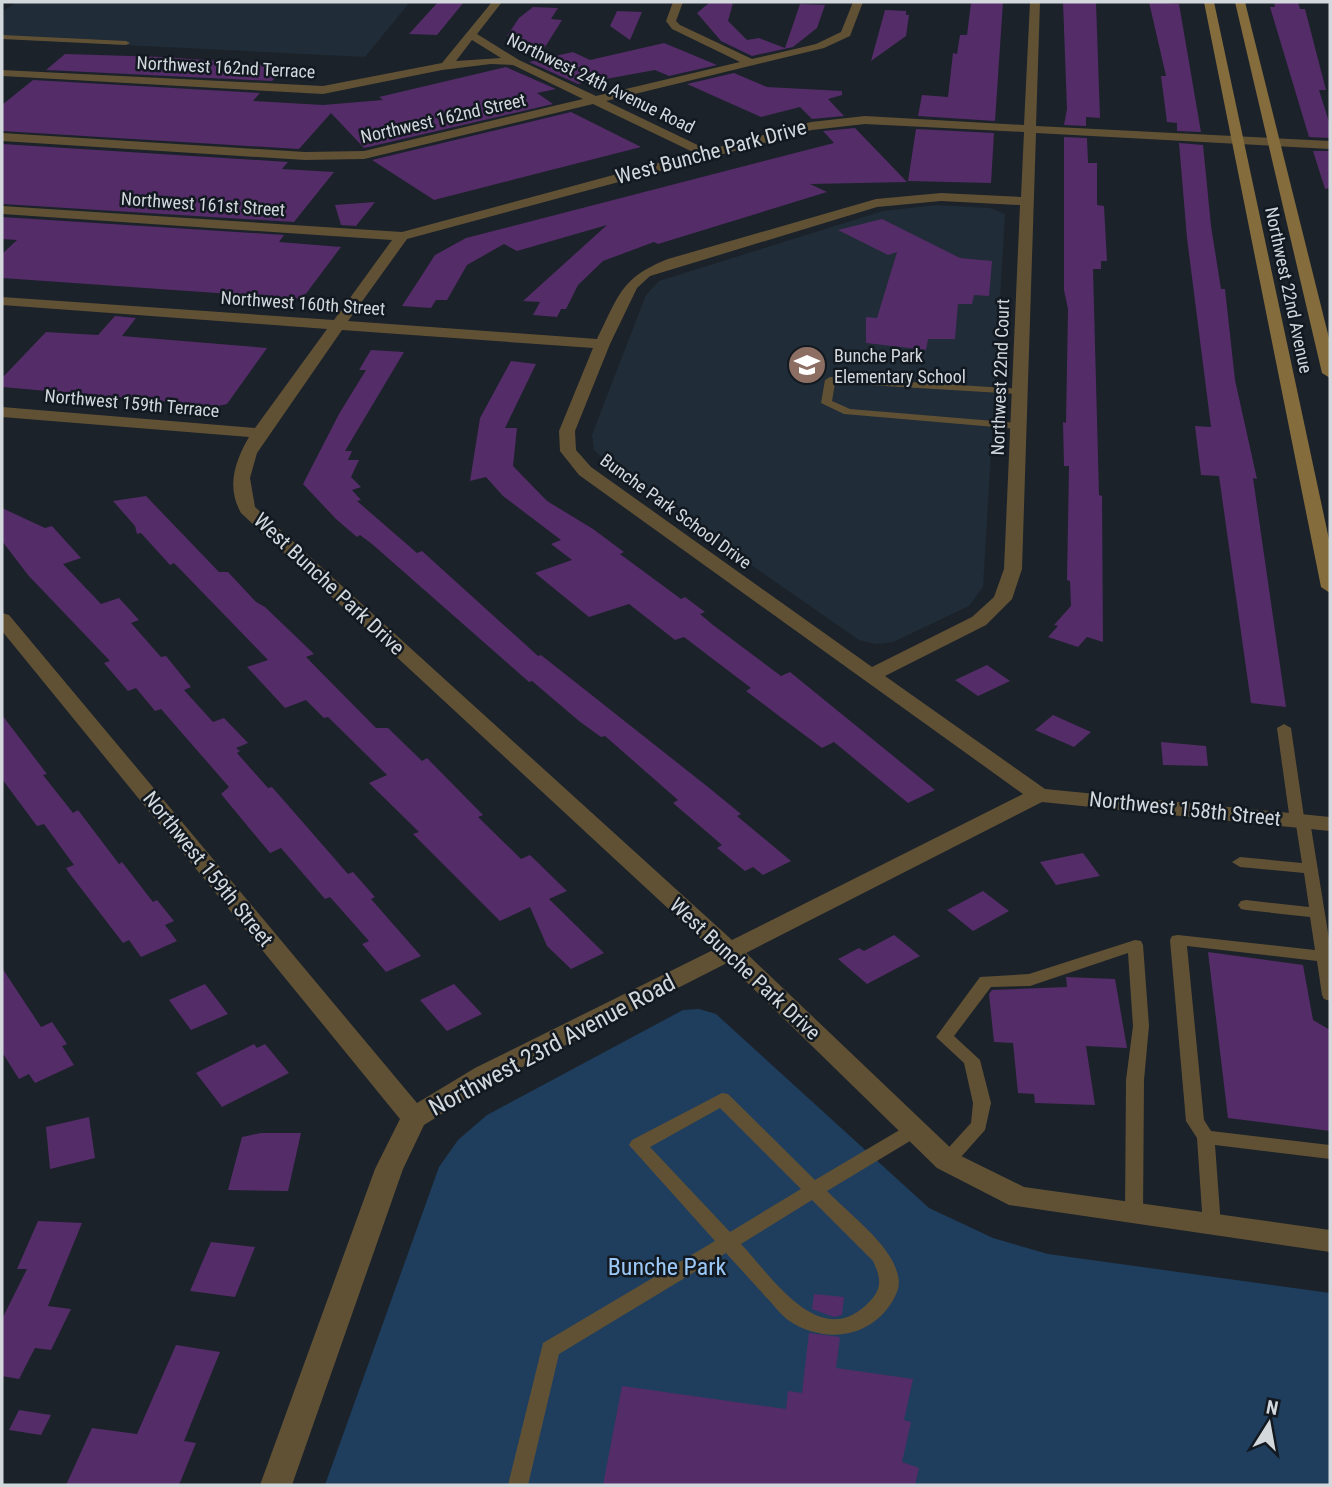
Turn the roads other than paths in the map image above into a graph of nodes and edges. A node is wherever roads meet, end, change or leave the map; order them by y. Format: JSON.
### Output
{"nodes":[{"id":1,"x":497,"y":2,"type":"edge"},
{"id":2,"x":678,"y":2,"type":"edge"},
{"id":3,"x":858,"y":2,"type":"edge"},
{"id":4,"x":1035,"y":2,"type":"edge"},
{"id":5,"x":1209,"y":2,"type":"edge"},
{"id":6,"x":1240,"y":2,"type":"edge"},
{"id":7,"x":472,"y":35,"type":"junction"},
{"id":8,"x":2,"y":37,"type":"edge"},
{"id":9,"x":126,"y":43,"type":"dead end"},
{"id":10,"x":462,"y":44,"type":"junction"},
{"id":11,"x":482,"y":44,"type":"junction"},
{"id":12,"x":491,"y":56,"type":"junction"},
{"id":13,"x":449,"y":62,"type":"junction"},
{"id":14,"x":515,"y":62,"type":"joint"},
{"id":15,"x":752,"y":63,"type":"junction"},
{"id":16,"x":2,"y":73,"type":"edge"},
{"id":17,"x":593,"y":101,"type":"junction"},
{"id":18,"x":1031,"y":129,"type":"junction"},
{"id":19,"x":2,"y":137,"type":"edge"},
{"id":20,"x":1238,"y":140,"type":"junction"},
{"id":21,"x":1274,"y":142,"type":"junction"},
{"id":22,"x":1330,"y":145,"type":"edge"},
{"id":23,"x":705,"y":153,"type":"junction"},
{"id":24,"x":1026,"y":201,"type":"junction"},
{"id":25,"x":2,"y":210,"type":"edge"},
{"id":26,"x":402,"y":236,"type":"junction"},
{"id":27,"x":2,"y":301,"type":"edge"},
{"id":28,"x":335,"y":325,"type":"junction"},
{"id":29,"x":602,"y":344,"type":"junction"},
{"id":30,"x":1330,"y":373,"type":"edge"},
{"id":31,"x":1019,"y":391,"type":"junction"},
{"id":32,"x":2,"y":412,"type":"edge"},
{"id":33,"x":1018,"y":426,"type":"junction"},
{"id":34,"x":260,"y":433,"type":"junction"},
{"id":35,"x":1330,"y":587,"type":"edge"},
{"id":36,"x":2,"y":619,"type":"edge"},
{"id":37,"x":871,"y":675,"type":"junction"},
{"id":38,"x":1284,"y":728,"type":"dead end"},
{"id":39,"x":1040,"y":795,"type":"junction"},
{"id":40,"x":1300,"y":821,"type":"junction"},
{"id":41,"x":1330,"y":824,"type":"edge"},
{"id":42,"x":1240,"y":862,"type":"dead end"},
{"id":43,"x":1310,"y":869,"type":"junction"},
{"id":44,"x":1246,"y":905,"type":"dead end"},
{"id":45,"x":1317,"y":913,"type":"junction"},
{"id":46,"x":731,"y":953,"type":"junction"},
{"id":47,"x":1324,"y":956,"type":"junction"},
{"id":48,"x":1330,"y":995,"type":"edge"},
{"id":49,"x":414,"y":1118,"type":"junction"},
{"id":50,"x":914,"y":1130,"type":"junction"},
{"id":51,"x":1206,"y":1137,"type":"junction"},
{"id":52,"x":1330,"y":1152,"type":"edge"},
{"id":53,"x":947,"y":1161,"type":"junction"},
{"id":54,"x":814,"y":1191,"type":"junction"},
{"id":55,"x":1134,"y":1215,"type":"junction"},
{"id":56,"x":1212,"y":1226,"type":"junction"},
{"id":57,"x":1330,"y":1241,"type":"edge"},
{"id":58,"x":728,"y":1243,"type":"junction"},
{"id":59,"x":276,"y":1485,"type":"edge"},
{"id":60,"x":518,"y":1485,"type":"edge"}],
"edges":[{"from":1,"to":7,"type":"street"},
{"from":2,"to":15,"type":"street"},
{"from":3,"to":15,"type":"street","name":"Northwest 162nd Street"},
{"from":4,"to":18,"type":"street","name":"Northwest 22nd Court"},
{"from":5,"to":20,"type":"main road","name":"Northwest 22nd Avenue"},
{"from":6,"to":21,"type":"main road","name":"Northwest 22nd Avenue"},
{"from":7,"to":10,"type":"street"},
{"from":7,"to":11,"type":"street","name":"Northwest 24th Avenue Road"},
{"from":8,"to":9,"type":"lane"},
{"from":10,"to":11,"type":"street","name":"Northwest 24th Avenue Road"},
{"from":10,"to":13,"type":"street"},
{"from":11,"to":12,"type":"street","name":"Northwest 24th Avenue Road"},
{"from":12,"to":13,"type":"street","name":"Northwest 162nd Terrace"},
{"from":12,"to":14,"type":"street","name":"Northwest 162nd Terrace"},
{"from":13,"to":16,"type":"street","name":"Northwest 162nd Terrace"},
{"from":14,"to":17,"type":"street","name":"Northwest 24th Avenue Road"},
{"from":15,"to":17,"type":"street","name":"Northwest 162nd Street"},
{"from":17,"to":19,"type":"street","name":"Northwest 162nd Street"},
{"from":17,"to":23,"type":"street","name":"Northwest 24th Avenue Road"},
{"from":18,"to":20,"type":"street","name":"West Bunche Park Drive"},
{"from":18,"to":23,"type":"street","name":"West Bunche Park Drive"},
{"from":18,"to":24,"type":"street","name":"Northwest 22nd Court"},
{"from":20,"to":21,"type":"street","name":"West Bunche Park Drive"},
{"from":20,"to":35,"type":"main road","name":"Northwest 22nd Avenue"},
{"from":21,"to":22,"type":"street","name":"West Bunche Park Drive"},
{"from":21,"to":30,"type":"main road","name":"Northwest 22nd Avenue"},
{"from":23,"to":26,"type":"street","name":"West Bunche Park Drive"},
{"from":24,"to":29,"type":"street","name":"Bunche Park School Drive"},
{"from":24,"to":31,"type":"street","name":"Northwest 22nd Court"},
{"from":25,"to":26,"type":"street","name":"Northwest 161st Street"},
{"from":26,"to":28,"type":"street","name":"West Bunche Park Drive"},
{"from":27,"to":28,"type":"street","name":"Northwest 160th Street"},
{"from":28,"to":29,"type":"street","name":"Northwest 160th Street"},
{"from":28,"to":34,"type":"street","name":"West Bunche Park Drive"},
{"from":29,"to":37,"type":"street","name":"Bunche Park School Drive"},
{"from":31,"to":33,"type":"street","name":"Northwest 22nd Court"},
{"from":31,"to":33,"type":"lane"},
{"from":32,"to":34,"type":"street","name":"Northwest 159th Terrace"},
{"from":33,"to":37,"type":"street","name":"Northwest 22nd Court"},
{"from":34,"to":46,"type":"street","name":"West Bunche Park Drive"},
{"from":36,"to":49,"type":"street","name":"Northwest 159th Street"},
{"from":37,"to":39,"type":"street","name":"Bunche Park School Drive"},
{"from":38,"to":40,"type":"lane"},
{"from":39,"to":40,"type":"street","name":"Northwest 158th Street"},
{"from":39,"to":46,"type":"street","name":"Northwest 23rd Avenue Road"},
{"from":40,"to":41,"type":"street","name":"Northwest 158th Street"},
{"from":40,"to":43,"type":"lane"},
{"from":42,"to":43,"type":"lane"},
{"from":43,"to":45,"type":"lane"},
{"from":44,"to":45,"type":"lane"},
{"from":45,"to":47,"type":"lane"},
{"from":46,"to":49,"type":"street","name":"Northwest 23rd Avenue Road"},
{"from":46,"to":50,"type":"street","name":"West Bunche Park Drive"},
{"from":47,"to":48,"type":"lane"},
{"from":47,"to":51,"type":"lane"},
{"from":49,"to":59,"type":"street","name":"Northwest 23rd Avenue Road"},
{"from":50,"to":53,"type":"street","name":"West Bunche Park Drive"},
{"from":50,"to":54,"type":"lane"},
{"from":51,"to":52,"type":"lane"},
{"from":51,"to":56,"type":"lane"},
{"from":53,"to":55,"type":"street","name":"West Bunche Park Drive"},
{"from":53,"to":55,"type":"lane"},
{"from":54,"to":58,"type":"lane"},
{"from":54,"to":58,"type":"lane"},
{"from":54,"to":58,"type":"lane"},
{"from":55,"to":56,"type":"street","name":"West Bunche Park Drive"},
{"from":56,"to":57,"type":"street","name":"West Bunche Park Drive"},
{"from":58,"to":60,"type":"lane"}]}
